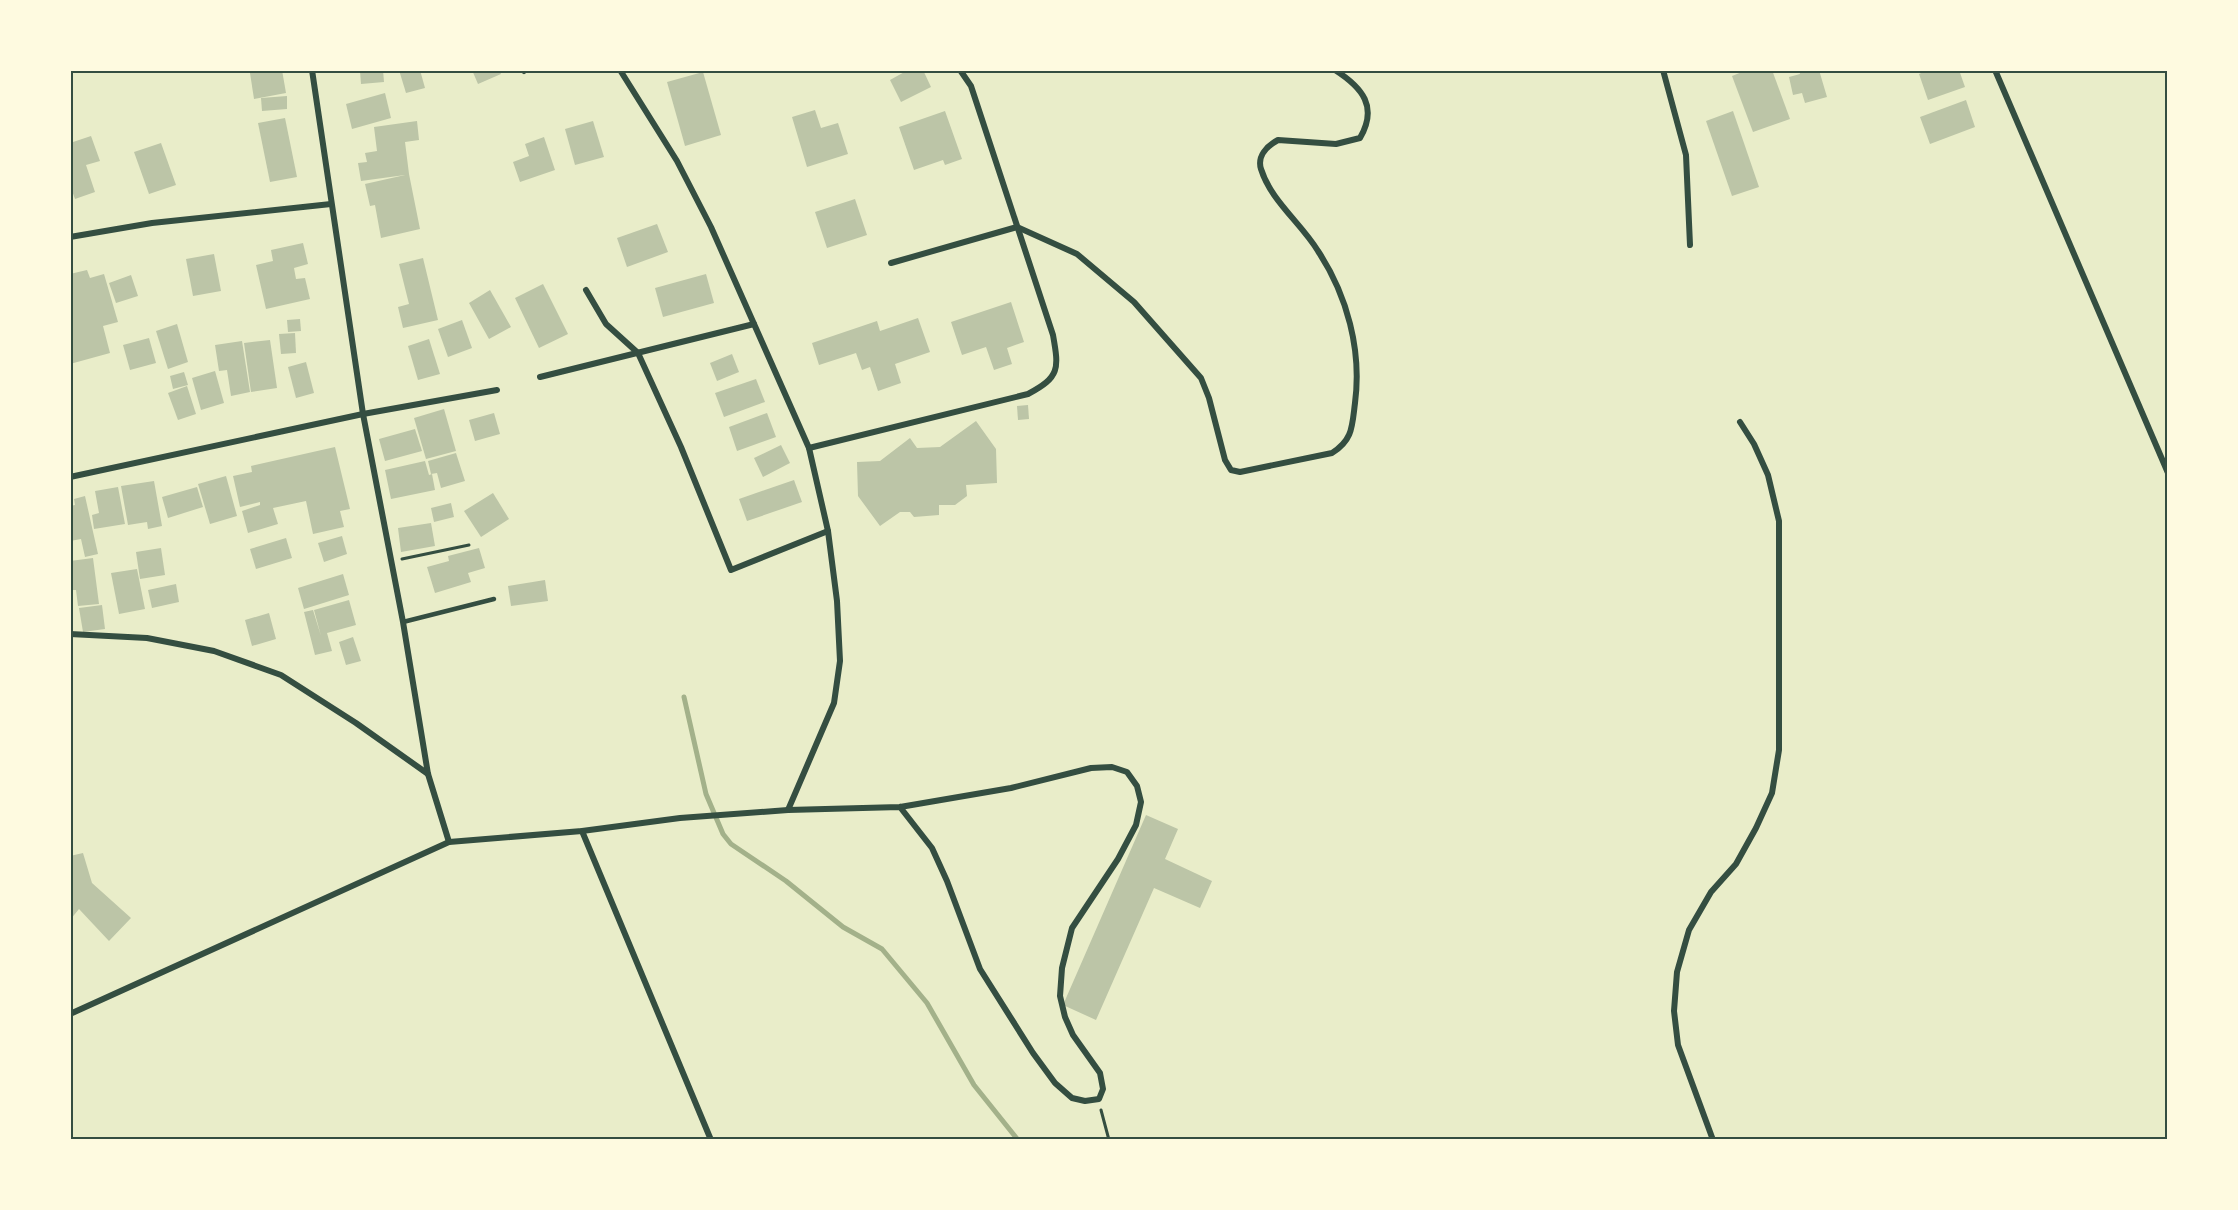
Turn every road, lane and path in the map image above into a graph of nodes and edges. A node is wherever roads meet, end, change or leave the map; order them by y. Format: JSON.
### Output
{"nodes":[{"id":1,"x":312,"y":70,"type":"edge"},
{"id":2,"x":620,"y":70,"type":"edge"},
{"id":3,"x":960,"y":70,"type":"edge"},
{"id":4,"x":1335,"y":70,"type":"edge"},
{"id":5,"x":1663,"y":70,"type":"edge"},
{"id":6,"x":1995,"y":70,"type":"edge"},
{"id":7,"x":331,"y":204,"type":"junction"},
{"id":8,"x":1017,"y":227,"type":"junction"},
{"id":9,"x":70,"y":237,"type":"edge"},
{"id":10,"x":1690,"y":245,"type":"dead end"},
{"id":11,"x":891,"y":263,"type":"dead end"},
{"id":12,"x":585,"y":290,"type":"dead end"},
{"id":13,"x":754,"y":324,"type":"junction"},
{"id":14,"x":638,"y":353,"type":"junction"},
{"id":15,"x":540,"y":377,"type":"dead end"},
{"id":16,"x":497,"y":390,"type":"dead end"},
{"id":17,"x":363,"y":414,"type":"junction"},
{"id":18,"x":1740,"y":422,"type":"dead end"},
{"id":19,"x":810,"y":448,"type":"junction"},
{"id":20,"x":2168,"y":473,"type":"edge"},
{"id":21,"x":70,"y":477,"type":"edge"},
{"id":22,"x":828,"y":531,"type":"junction"},
{"id":23,"x":469,"y":545,"type":"dead end"},
{"id":24,"x":391,"y":561,"type":"junction"},
{"id":25,"x":494,"y":599,"type":"dead end"},
{"id":26,"x":403,"y":622,"type":"junction"},
{"id":27,"x":70,"y":634,"type":"edge"},
{"id":28,"x":428,"y":774,"type":"junction"},
{"id":29,"x":900,"y":807,"type":"junction"},
{"id":30,"x":788,"y":810,"type":"junction"},
{"id":31,"x":582,"y":831,"type":"junction"},
{"id":32,"x":449,"y":843,"type":"junction"},
{"id":33,"x":70,"y":1014,"type":"edge"},
{"id":34,"x":1099,"y":1099,"type":"junction"},
{"id":35,"x":711,"y":1140,"type":"edge"},
{"id":36,"x":1109,"y":1140,"type":"edge"},
{"id":37,"x":1713,"y":1140,"type":"edge"}],
"edges":[{"from":1,"to":7,"type":"street"},
{"from":2,"to":13,"type":"street"},
{"from":3,"to":8,"type":"street"},
{"from":4,"to":8,"type":"street"},
{"from":5,"to":10,"type":"street"},
{"from":6,"to":20,"type":"street"},
{"from":7,"to":9,"type":"street"},
{"from":7,"to":17,"type":"street"},
{"from":8,"to":11,"type":"street"},
{"from":8,"to":19,"type":"street"},
{"from":12,"to":14,"type":"street"},
{"from":13,"to":14,"type":"street"},
{"from":13,"to":19,"type":"street"},
{"from":14,"to":15,"type":"street"},
{"from":14,"to":22,"type":"street"},
{"from":16,"to":17,"type":"street"},
{"from":17,"to":21,"type":"street"},
{"from":17,"to":24,"type":"street"},
{"from":18,"to":37,"type":"street"},
{"from":19,"to":22,"type":"street"},
{"from":22,"to":30,"type":"street"},
{"from":23,"to":24,"type":"path"},
{"from":24,"to":26,"type":"street"},
{"from":25,"to":26,"type":"lane"},
{"from":26,"to":28,"type":"street"},
{"from":27,"to":28,"type":"street"},
{"from":28,"to":32,"type":"street"},
{"from":29,"to":30,"type":"street"},
{"from":29,"to":34,"type":"street"},
{"from":29,"to":34,"type":"street"},
{"from":30,"to":31,"type":"street"},
{"from":31,"to":32,"type":"street"},
{"from":31,"to":35,"type":"street"},
{"from":32,"to":33,"type":"street"},
{"from":34,"to":36,"type":"path"}]}
